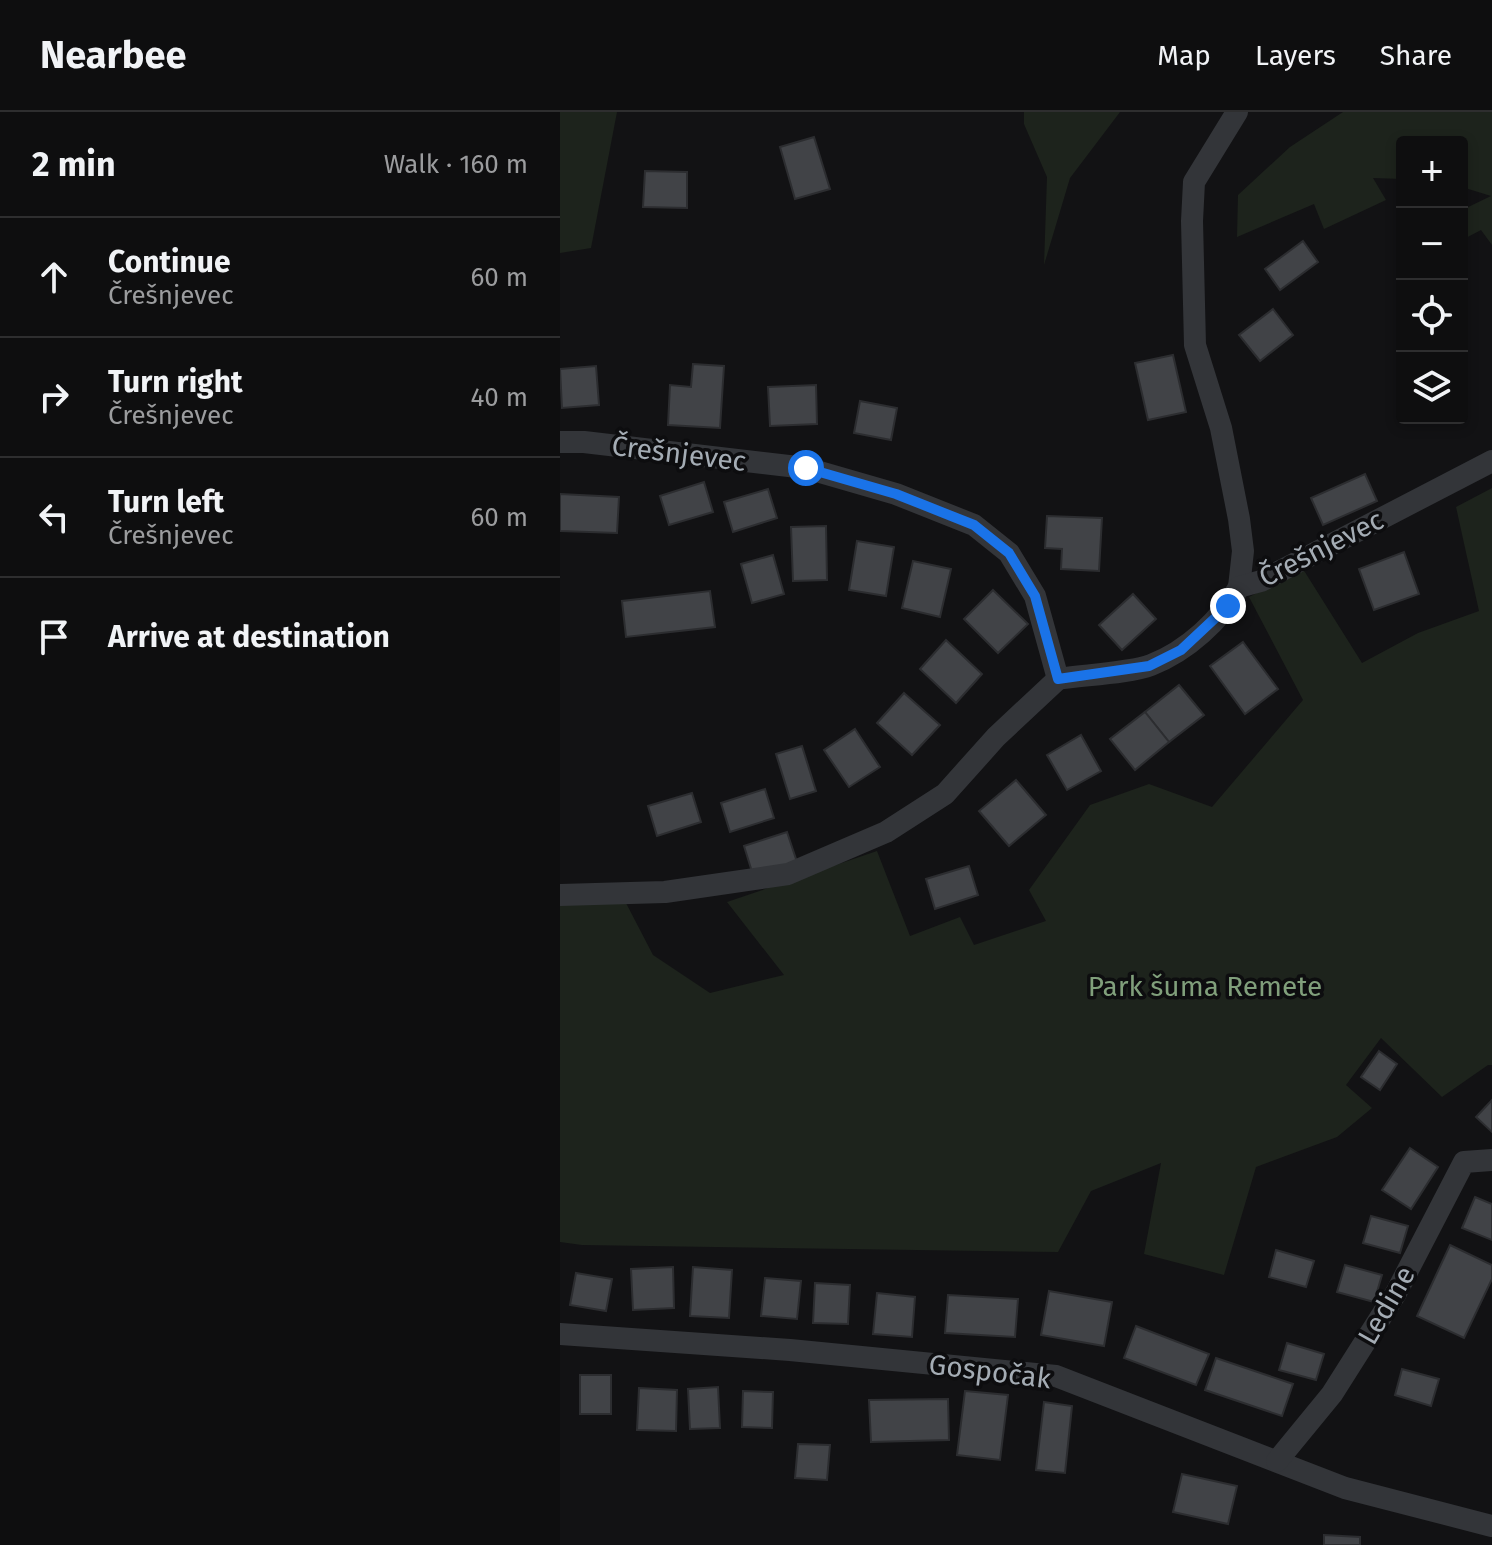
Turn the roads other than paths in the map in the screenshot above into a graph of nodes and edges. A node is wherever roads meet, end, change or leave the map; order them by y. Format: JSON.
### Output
{"nodes":[{"id":1,"x":1237,"y":112,"type":"edge"},
{"id":2,"x":560,"y":442,"type":"edge"},
{"id":3,"x":1492,"y":461,"type":"edge"},
{"id":4,"x":1239,"y":587,"type":"junction"},
{"id":5,"x":1058,"y":679,"type":"junction"},
{"id":6,"x":560,"y":895,"type":"edge"},
{"id":7,"x":1492,"y":1160,"type":"edge"},
{"id":8,"x":560,"y":1334,"type":"edge"},
{"id":9,"x":1277,"y":1461,"type":"junction"},
{"id":10,"x":1492,"y":1526,"type":"edge"}],
"edges":[{"from":1,"to":4,"type":"street"},
{"from":2,"to":5,"type":"street","name":"Črešnjevec"},
{"from":3,"to":4,"type":"street","name":"Črešnjevec"},
{"from":4,"to":5,"type":"street","name":"Črešnjevec"},
{"from":5,"to":6,"type":"street"},
{"from":7,"to":9,"type":"street","name":"Ledine"},
{"from":8,"to":9,"type":"street","name":"Gospočak"},
{"from":9,"to":10,"type":"street","name":"Gospočak"}]}
